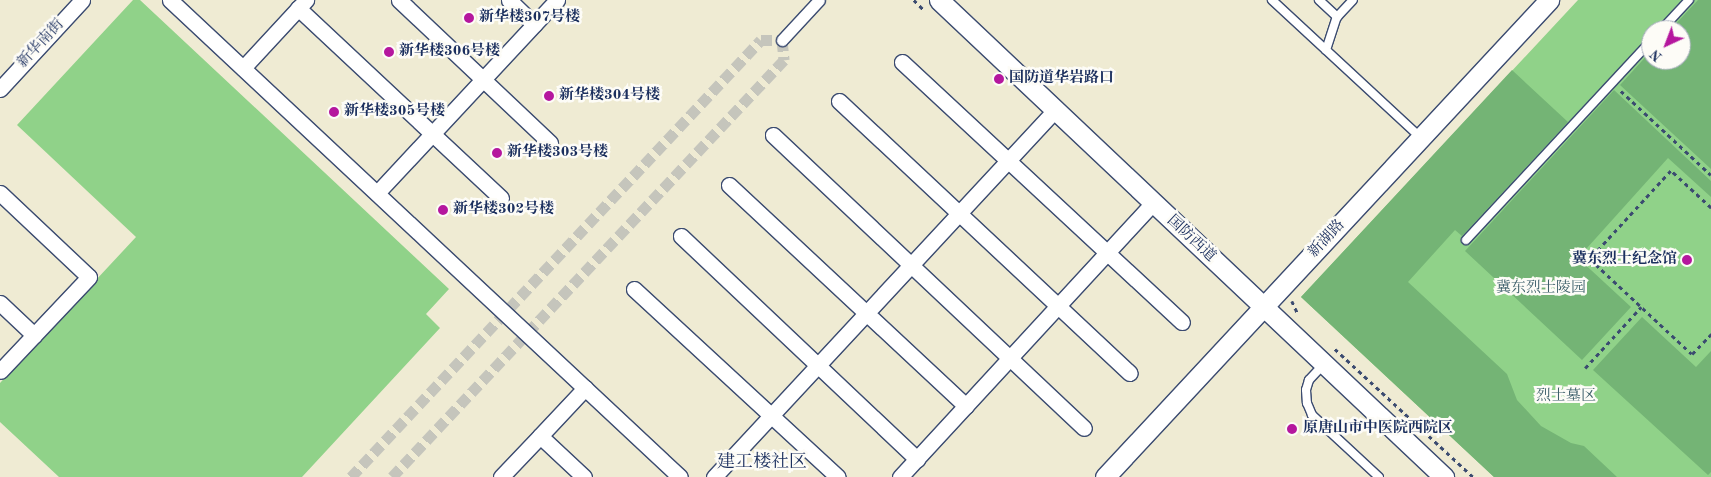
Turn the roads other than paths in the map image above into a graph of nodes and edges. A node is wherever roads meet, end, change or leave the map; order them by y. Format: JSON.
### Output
{"nodes":[{"id":1,"x":82,"y":0,"type":"edge"},
{"id":2,"x":170,"y":0,"type":"edge"},
{"id":3,"x":399,"y":0,"type":"edge"},
{"id":4,"x":509,"y":0,"type":"edge"},
{"id":5,"x":557,"y":0,"type":"edge"},
{"id":6,"x":819,"y":0,"type":"edge"},
{"id":7,"x":939,"y":0,"type":"edge"},
{"id":8,"x":1272,"y":0,"type":"edge"},
{"id":9,"x":1319,"y":0,"type":"edge"},
{"id":10,"x":1353,"y":0,"type":"edge"},
{"id":11,"x":1549,"y":0,"type":"edge"},
{"id":12,"x":1689,"y":0,"type":"edge"},
{"id":13,"x":302,"y":4,"type":"edge"},
{"id":14,"x":1338,"y":17,"type":"junction"},
{"id":15,"x":1670,"y":20,"type":"edge"},
{"id":16,"x":534,"y":24,"type":"junction"},
{"id":17,"x":782,"y":40,"type":"dead end"},
{"id":18,"x":1326,"y":50,"type":"junction"},
{"id":19,"x":1641,"y":52,"type":"edge"},
{"id":20,"x":902,"y":62,"type":"dead end"},
{"id":21,"x":243,"y":68,"type":"junction"},
{"id":22,"x":482,"y":80,"type":"junction"},
{"id":23,"x":0,"y":89,"type":"edge"},
{"id":24,"x":839,"y":101,"type":"dead end"},
{"id":25,"x":1055,"y":110,"type":"junction"},
{"id":26,"x":432,"y":133,"type":"junction"},
{"id":27,"x":772,"y":135,"type":"dead end"},
{"id":28,"x":1421,"y":138,"type":"junction"},
{"id":29,"x":550,"y":143,"type":"dead end"},
{"id":30,"x":1007,"y":160,"type":"junction"},
{"id":31,"x":729,"y":186,"type":"dead end"},
{"id":32,"x":0,"y":193,"type":"edge"},
{"id":33,"x":376,"y":193,"type":"junction"},
{"id":34,"x":501,"y":198,"type":"dead end"},
{"id":35,"x":1153,"y":204,"type":"junction"},
{"id":36,"x":958,"y":214,"type":"junction"},
{"id":37,"x":681,"y":236,"type":"dead end"},
{"id":38,"x":1466,"y":240,"type":"dead end"},
{"id":39,"x":1107,"y":253,"type":"junction"},
{"id":40,"x":911,"y":265,"type":"junction"},
{"id":41,"x":634,"y":289,"type":"dead end"},
{"id":42,"x":0,"y":303,"type":"edge"},
{"id":43,"x":1058,"y":306,"type":"junction"},
{"id":44,"x":1263,"y":307,"type":"junction"},
{"id":45,"x":866,"y":313,"type":"junction"},
{"id":46,"x":1182,"y":322,"type":"dead end"},
{"id":47,"x":34,"y":335,"type":"junction"},
{"id":48,"x":1010,"y":358,"type":"junction"},
{"id":49,"x":1324,"y":364,"type":"junction"},
{"id":50,"x":818,"y":365,"type":"junction"},
{"id":51,"x":0,"y":371,"type":"edge"},
{"id":52,"x":1130,"y":373,"type":"dead end"},
{"id":53,"x":585,"y":388,"type":"junction"},
{"id":54,"x":966,"y":406,"type":"junction"},
{"id":55,"x":771,"y":415,"type":"junction"},
{"id":56,"x":1084,"y":428,"type":"dead end"},
{"id":57,"x":540,"y":436,"type":"junction"},
{"id":58,"x":917,"y":459,"type":"junction"},
{"id":59,"x":502,"y":477,"type":"edge"},
{"id":60,"x":584,"y":477,"type":"edge"},
{"id":61,"x":679,"y":477,"type":"edge"},
{"id":62,"x":714,"y":477,"type":"edge"},
{"id":63,"x":838,"y":477,"type":"edge"},
{"id":64,"x":900,"y":477,"type":"edge"},
{"id":65,"x":1105,"y":477,"type":"edge"},
{"id":66,"x":1379,"y":477,"type":"edge"},
{"id":67,"x":1444,"y":477,"type":"edge"}],
"edges":[{"from":1,"to":23,"type":"street","name":"新华南街"},
{"from":2,"to":21,"type":"street"},
{"from":3,"to":22,"type":"street"},
{"from":4,"to":16,"type":"street"},
{"from":5,"to":16,"type":"street"},
{"from":6,"to":17,"type":"street"},
{"from":7,"to":25,"type":"street","name":"国防西道"},
{"from":8,"to":18,"type":"lane"},
{"from":9,"to":14,"type":"lane"},
{"from":10,"to":14,"type":"lane"},
{"from":11,"to":28,"type":"street","name":"新湖路"},
{"from":12,"to":15,"type":"lane"},
{"from":13,"to":21,"type":"street"},
{"from":13,"to":26,"type":"street"},
{"from":14,"to":18,"type":"lane"},
{"from":16,"to":22,"type":"street"},
{"from":18,"to":28,"type":"lane"},
{"from":19,"to":38,"type":"lane"},
{"from":20,"to":30,"type":"street"},
{"from":21,"to":33,"type":"street"},
{"from":22,"to":26,"type":"street"},
{"from":22,"to":29,"type":"street"},
{"from":24,"to":36,"type":"street"},
{"from":25,"to":30,"type":"street"},
{"from":25,"to":35,"type":"street","name":"国防西道"},
{"from":26,"to":33,"type":"street"},
{"from":26,"to":34,"type":"street"},
{"from":27,"to":40,"type":"street"},
{"from":28,"to":44,"type":"street","name":"新湖路"},
{"from":30,"to":36,"type":"street"},
{"from":30,"to":39,"type":"street"},
{"from":31,"to":45,"type":"street"},
{"from":32,"to":47,"type":"street"},
{"from":33,"to":53,"type":"street"},
{"from":35,"to":39,"type":"street"},
{"from":35,"to":44,"type":"street","name":"国防西道"},
{"from":36,"to":40,"type":"street"},
{"from":36,"to":43,"type":"street"},
{"from":37,"to":50,"type":"street"},
{"from":39,"to":43,"type":"street"},
{"from":39,"to":46,"type":"street"},
{"from":40,"to":45,"type":"street"},
{"from":40,"to":48,"type":"street"},
{"from":41,"to":55,"type":"street"},
{"from":42,"to":47,"type":"street"},
{"from":43,"to":48,"type":"street"},
{"from":43,"to":52,"type":"street"},
{"from":44,"to":49,"type":"street","name":"国防西道"},
{"from":44,"to":65,"type":"street","name":"新湖路"},
{"from":45,"to":50,"type":"street"},
{"from":45,"to":54,"type":"street"},
{"from":47,"to":51,"type":"street"},
{"from":48,"to":54,"type":"street"},
{"from":48,"to":56,"type":"street"},
{"from":49,"to":66,"type":"lane"},
{"from":49,"to":67,"type":"street","name":"国防西道"},
{"from":50,"to":55,"type":"street"},
{"from":50,"to":58,"type":"street"},
{"from":53,"to":57,"type":"street"},
{"from":53,"to":61,"type":"street"},
{"from":54,"to":58,"type":"street"},
{"from":55,"to":62,"type":"street"},
{"from":55,"to":63,"type":"street"},
{"from":57,"to":59,"type":"street"},
{"from":57,"to":60,"type":"street"},
{"from":58,"to":64,"type":"street"}]}
